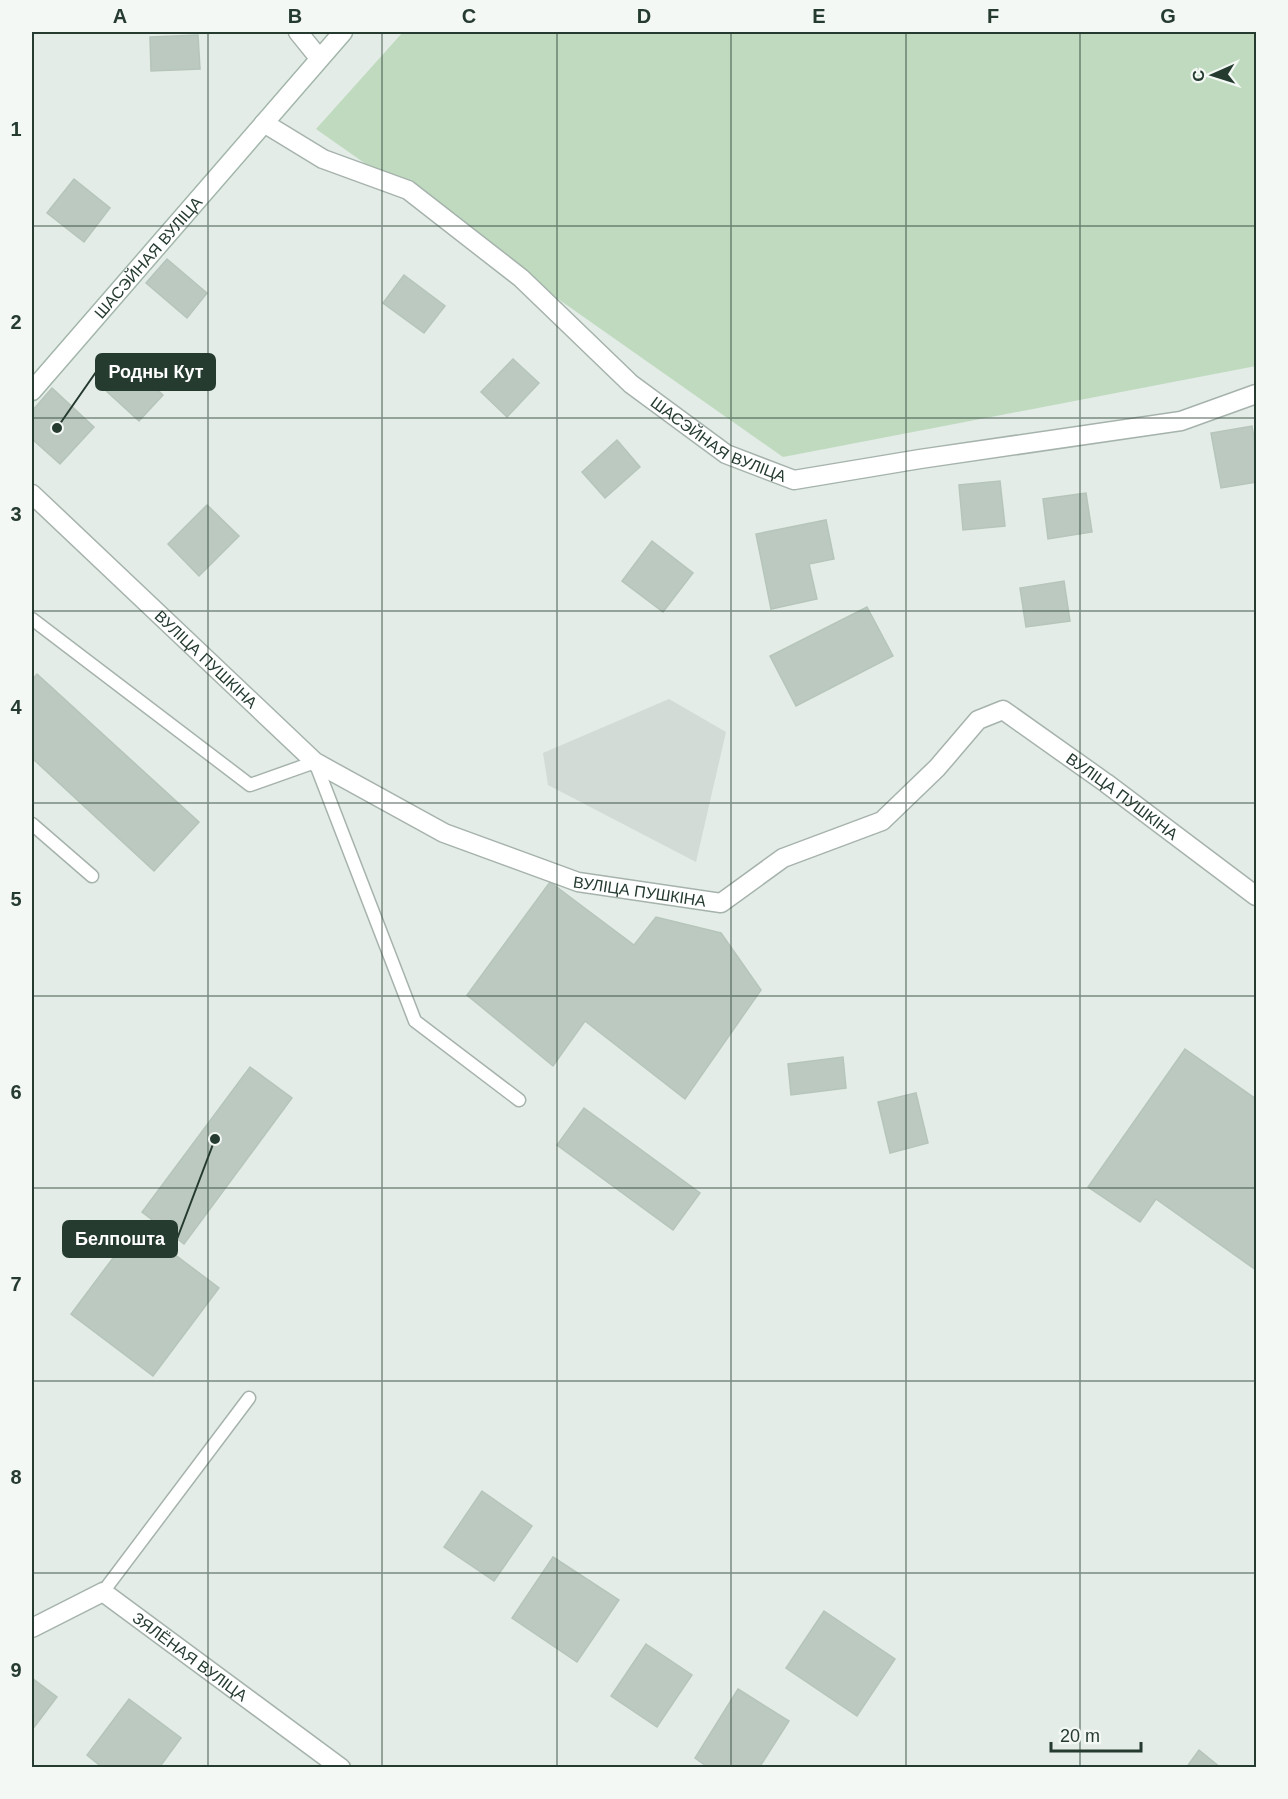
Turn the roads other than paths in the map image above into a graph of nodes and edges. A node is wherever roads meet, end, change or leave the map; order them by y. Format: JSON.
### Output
{"nodes":[{"id":1,"x":298,"y":32,"type":"edge"},
{"id":2,"x":343,"y":32,"type":"edge"},
{"id":3,"x":319,"y":58,"type":"junction"},
{"id":4,"x":264,"y":123,"type":"junction"},
{"id":5,"x":32,"y":391,"type":"edge"},
{"id":6,"x":1257,"y":394,"type":"edge"},
{"id":7,"x":32,"y":494,"type":"edge"},
{"id":8,"x":32,"y":622,"type":"edge"},
{"id":9,"x":315,"y":762,"type":"junction"},
{"id":10,"x":32,"y":824,"type":"edge"},
{"id":11,"x":92,"y":876,"type":"dead end"},
{"id":12,"x":1257,"y":896,"type":"edge"},
{"id":13,"x":519,"y":1100,"type":"dead end"},
{"id":14,"x":249,"y":1398,"type":"dead end"},
{"id":15,"x":104,"y":1592,"type":"junction"},
{"id":16,"x":32,"y":1628,"type":"edge"},
{"id":17,"x":341,"y":1767,"type":"edge"}],
"edges":[{"from":1,"to":3,"type":"street"},
{"from":2,"to":3,"type":"street","name":"ШАСЭЙНАЯ ВУЛІЦА"},
{"from":3,"to":4,"type":"street","name":"ШАСЭЙНАЯ ВУЛІЦА"},
{"from":4,"to":5,"type":"street","name":"ШАСЭЙНАЯ ВУЛІЦА"},
{"from":4,"to":6,"type":"street","name":"ШАСЭЙНАЯ ВУЛІЦА"},
{"from":7,"to":9,"type":"street","name":"ВУЛІЦА ПУШКІНА"},
{"from":8,"to":9,"type":"lane"},
{"from":9,"to":12,"type":"street","name":"ВУЛІЦА ПУШКІНА"},
{"from":9,"to":13,"type":"lane"},
{"from":10,"to":11,"type":"lane"},
{"from":14,"to":15,"type":"lane"},
{"from":15,"to":16,"type":"street"},
{"from":15,"to":17,"type":"street","name":"ЗЯЛЁНАЯ ВУЛІЦА"}]}
